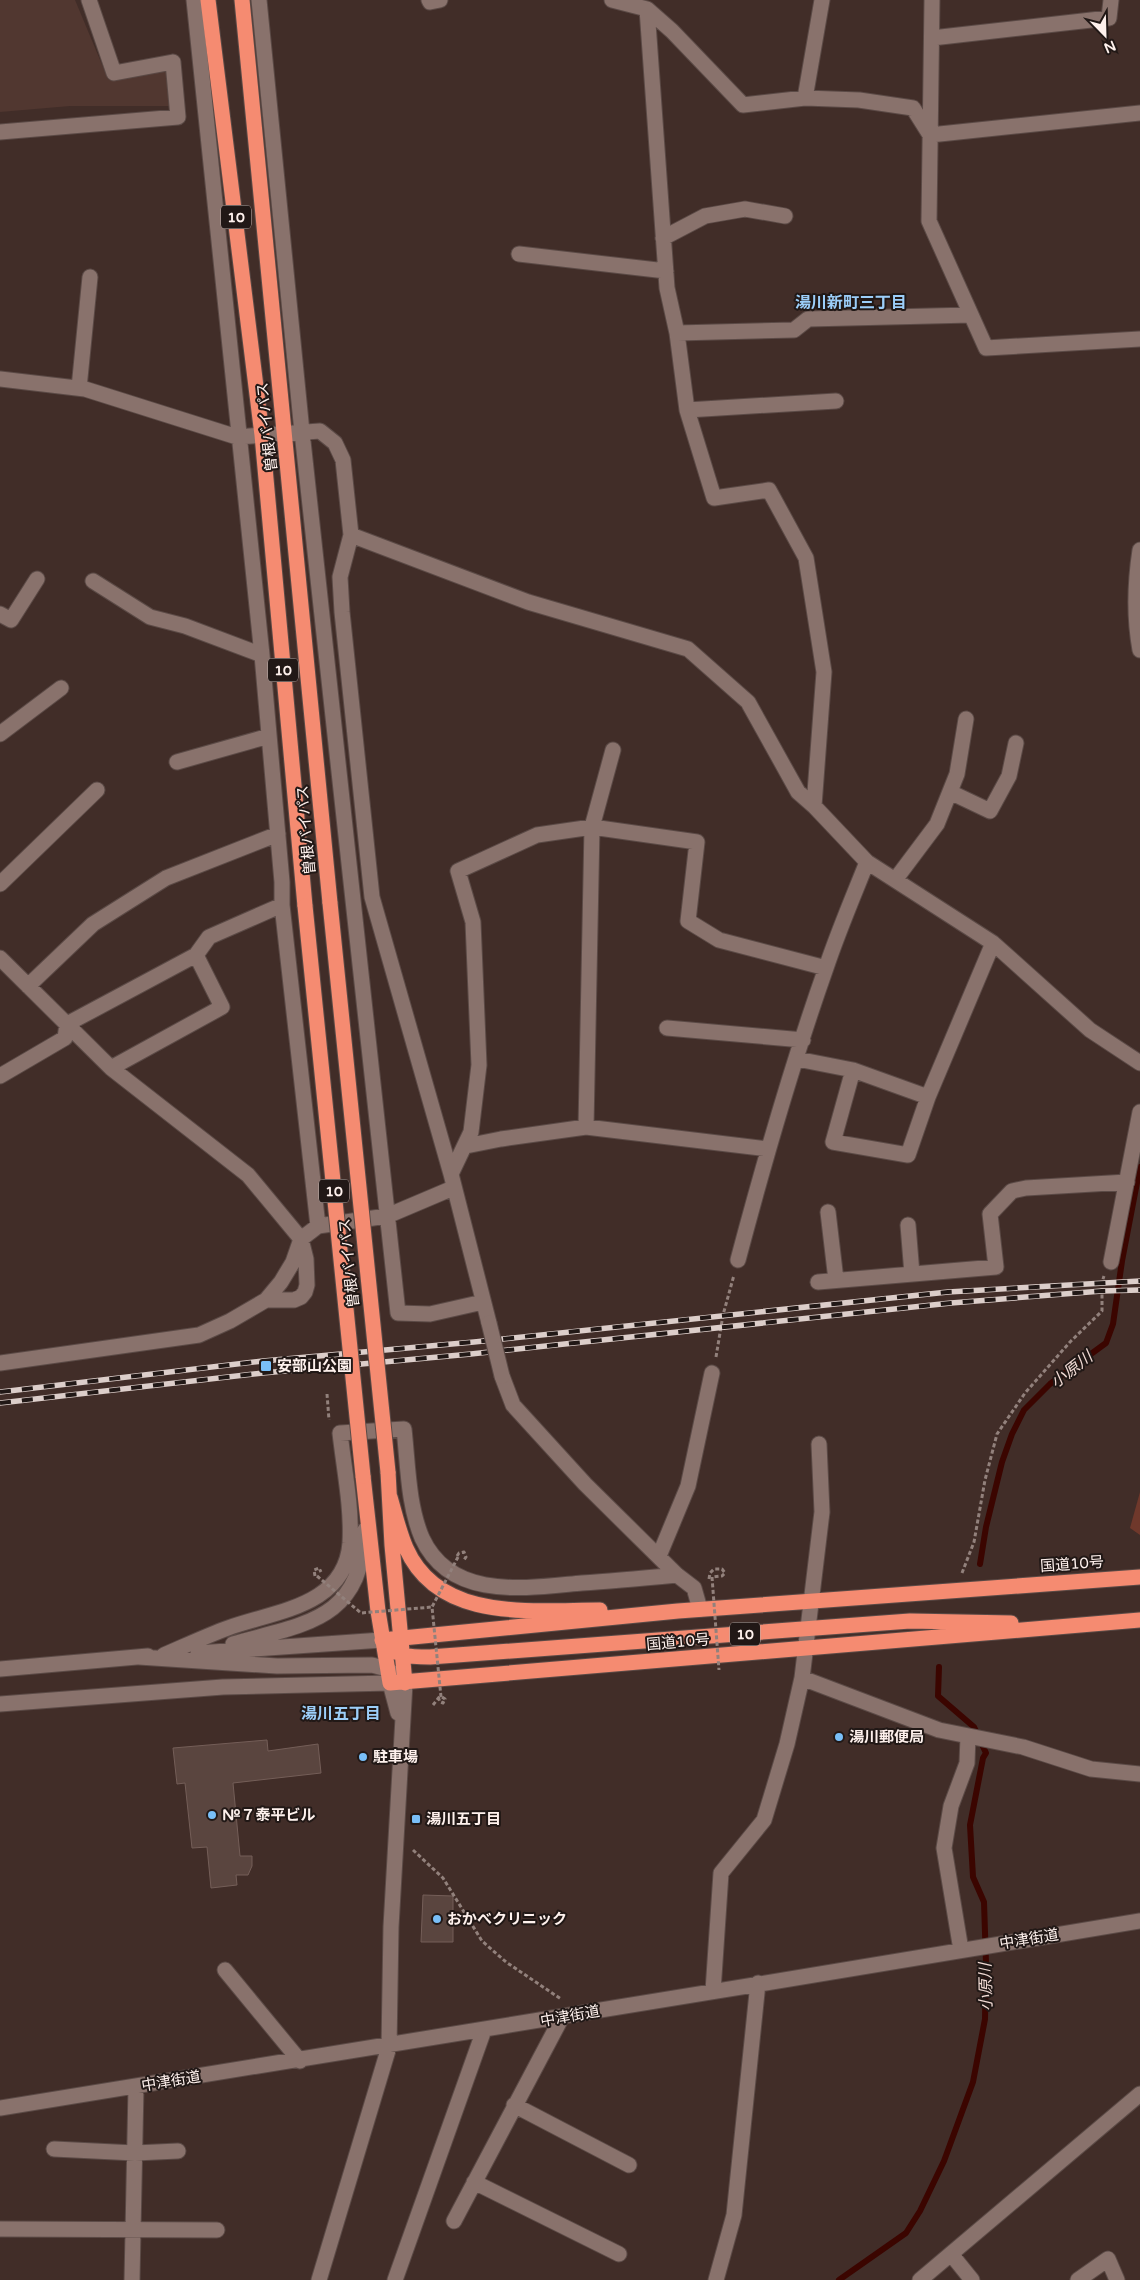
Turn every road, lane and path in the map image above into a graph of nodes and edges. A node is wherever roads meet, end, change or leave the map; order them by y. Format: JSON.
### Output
{"nodes":[{"id":1,"x":89,"y":0,"type":"edge"},
{"id":2,"x":194,"y":0,"type":"edge"},
{"id":3,"x":208,"y":0,"type":"edge"},
{"id":4,"x":242,"y":0,"type":"edge"},
{"id":5,"x":259,"y":0,"type":"edge"},
{"id":6,"x":429,"y":0,"type":"edge"},
{"id":7,"x":440,"y":0,"type":"edge"},
{"id":8,"x":612,"y":0,"type":"edge"},
{"id":9,"x":822,"y":0,"type":"edge"},
{"id":10,"x":932,"y":0,"type":"edge"},
{"id":11,"x":1111,"y":0,"type":"edge"},
{"id":12,"x":647,"y":9,"type":"junction"},
{"id":13,"x":932,"y":38,"type":"junction"},
{"id":14,"x":805,"y":98,"type":"junction"},
{"id":15,"x":1140,"y":113,"type":"edge"},
{"id":16,"x":0,"y":132,"type":"edge"},
{"id":17,"x":930,"y":135,"type":"junction"},
{"id":18,"x":785,"y":216,"type":"dead end"},
{"id":19,"x":663,"y":238,"type":"junction"},
{"id":20,"x":519,"y":254,"type":"dead end"},
{"id":21,"x":666,"y":271,"type":"junction"},
{"id":22,"x":90,"y":277,"type":"dead end"},
{"id":23,"x":971,"y":315,"type":"junction"},
{"id":24,"x":677,"y":333,"type":"junction"},
{"id":25,"x":1140,"y":339,"type":"edge"},
{"id":26,"x":0,"y":379,"type":"edge"},
{"id":27,"x":79,"y":388,"type":"junction"},
{"id":28,"x":836,"y":401,"type":"dead end"},
{"id":29,"x":687,"y":410,"type":"junction"},
{"id":30,"x":302,"y":432,"type":"junction"},
{"id":31,"x":284,"y":434,"type":"junction"},
{"id":32,"x":262,"y":435,"type":"junction"},
{"id":33,"x":237,"y":437,"type":"junction"},
{"id":34,"x":351,"y":535,"type":"junction"},
{"id":35,"x":1140,"y":550,"type":"edge"},
{"id":36,"x":1138,"y":575,"type":"edge"},
{"id":37,"x":37,"y":579,"type":"dead end"},
{"id":38,"x":93,"y":581,"type":"dead end"},
{"id":39,"x":0,"y":614,"type":"edge"},
{"id":40,"x":1140,"y":650,"type":"edge"},
{"id":41,"x":262,"y":656,"type":"junction"},
{"id":42,"x":61,"y":688,"type":"dead end"},
{"id":43,"x":966,"y":719,"type":"dead end"},
{"id":44,"x":0,"y":734,"type":"edge"},
{"id":45,"x":269,"y":736,"type":"junction"},
{"id":46,"x":1016,"y":742,"type":"dead end"},
{"id":47,"x":613,"y":750,"type":"dead end"},
{"id":48,"x":177,"y":762,"type":"dead end"},
{"id":49,"x":97,"y":790,"type":"dead end"},
{"id":50,"x":950,"y":792,"type":"junction"},
{"id":51,"x":814,"y":806,"type":"junction"},
{"id":52,"x":592,"y":827,"type":"junction"},
{"id":53,"x":278,"y":834,"type":"junction"},
{"id":54,"x":867,"y":862,"type":"junction"},
{"id":55,"x":895,"y":880,"type":"junction"},
{"id":56,"x":0,"y":884,"type":"edge"},
{"id":57,"x":282,"y":905,"type":"junction"},
{"id":58,"x":993,"y":943,"type":"junction"},
{"id":59,"x":196,"y":955,"type":"junction"},
{"id":60,"x":0,"y":958,"type":"edge"},
{"id":61,"x":826,"y":968,"type":"junction"},
{"id":62,"x":28,"y":986,"type":"junction"},
{"id":63,"x":67,"y":1024,"type":"junction"},
{"id":64,"x":667,"y":1028,"type":"dead end"},
{"id":65,"x":802,"y":1040,"type":"junction"},
{"id":66,"x":797,"y":1058,"type":"junction"},
{"id":67,"x":1140,"y":1063,"type":"edge"},
{"id":68,"x":111,"y":1068,"type":"junction"},
{"id":69,"x":854,"y":1070,"type":"junction"},
{"id":70,"x":0,"y":1076,"type":"edge"},
{"id":71,"x":928,"y":1097,"type":"junction"},
{"id":72,"x":1140,"y":1112,"type":"edge"},
{"id":73,"x":586,"y":1128,"type":"junction"},
{"id":74,"x":466,"y":1146,"type":"junction"},
{"id":75,"x":768,"y":1149,"type":"junction"},
{"id":76,"x":452,"y":1181,"type":"junction"},
{"id":77,"x":1128,"y":1182,"type":"junction"},
{"id":78,"x":828,"y":1212,"type":"dead end"},
{"id":79,"x":387,"y":1216,"type":"junction"},
{"id":80,"x":908,"y":1225,"type":"dead end"},
{"id":81,"x":318,"y":1226,"type":"junction"},
{"id":82,"x":301,"y":1239,"type":"junction"},
{"id":83,"x":738,"y":1260,"type":"joint"},
{"id":84,"x":1111,"y":1262,"type":"joint"},
{"id":85,"x":912,"y":1274,"type":"junction"},
{"id":86,"x":836,"y":1280,"type":"junction"},
{"id":87,"x":818,"y":1282,"type":"dead end"},
{"id":88,"x":266,"y":1300,"type":"junction"},
{"id":89,"x":483,"y":1302,"type":"junction"},
{"id":90,"x":0,"y":1363,"type":"edge"},
{"id":91,"x":712,"y":1373,"type":"joint"},
{"id":92,"x":327,"y":1394,"type":"dead end"},
{"id":93,"x":330,"y":1425,"type":"dead end"},
{"id":94,"x":819,"y":1444,"type":"dead end"},
{"id":95,"x":390,"y":1497,"type":"junction"},
{"id":96,"x":366,"y":1503,"type":"junction"},
{"id":97,"x":659,"y":1556,"type":"junction"},
{"id":98,"x":458,"y":1557,"type":"dead end"},
{"id":99,"x":677,"y":1575,"type":"junction"},
{"id":100,"x":317,"y":1576,"type":"dead end"},
{"id":101,"x":1140,"y":1577,"type":"edge"},
{"id":102,"x":711,"y":1578,"type":"junction"},
{"id":103,"x":956,"y":1590,"type":"junction"},
{"id":104,"x":813,"y":1601,"type":"junction"},
{"id":105,"x":432,"y":1606,"type":"junction"},
{"id":106,"x":700,"y":1609,"type":"junction"},
{"id":107,"x":678,"y":1611,"type":"junction"},
{"id":108,"x":1140,"y":1620,"type":"edge"},
{"id":109,"x":1088,"y":1624,"type":"junction"},
{"id":110,"x":809,"y":1630,"type":"junction"},
{"id":111,"x":401,"y":1639,"type":"junction"},
{"id":112,"x":382,"y":1640,"type":"junction"},
{"id":113,"x":806,"y":1648,"type":"junction"},
{"id":114,"x":203,"y":1652,"type":"junction"},
{"id":115,"x":164,"y":1655,"type":"junction"},
{"id":116,"x":403,"y":1656,"type":"junction"},
{"id":117,"x":139,"y":1657,"type":"junction"},
{"id":118,"x":0,"y":1669,"type":"edge"},
{"id":119,"x":719,"y":1670,"type":"dead end"},
{"id":120,"x":394,"y":1678,"type":"junction"},
{"id":121,"x":802,"y":1678,"type":"junction"},
{"id":122,"x":0,"y":1704,"type":"edge"},
{"id":123,"x":433,"y":1705,"type":"dead end"},
{"id":124,"x":968,"y":1736,"type":"junction"},
{"id":125,"x":1140,"y":1774,"type":"edge"},
{"id":126,"x":396,"y":1832,"type":"junction"},
{"id":127,"x":1140,"y":1921,"type":"edge"},
{"id":128,"x":966,"y":1949,"type":"junction"},
{"id":129,"x":225,"y":1970,"type":"dead end"},
{"id":130,"x":758,"y":1983,"type":"junction"},
{"id":131,"x":713,"y":1991,"type":"junction"},
{"id":132,"x":583,"y":2013,"type":"junction"},
{"id":133,"x":562,"y":2017,"type":"junction"},
{"id":134,"x":484,"y":2030,"type":"junction"},
{"id":135,"x":389,"y":2047,"type":"junction"},
{"id":136,"x":300,"y":2061,"type":"junction"},
{"id":137,"x":136,"y":2087,"type":"junction"},
{"id":138,"x":1140,"y":2094,"type":"edge"},
{"id":139,"x":514,"y":2105,"type":"junction"},
{"id":140,"x":0,"y":2108,"type":"edge"},
{"id":141,"x":54,"y":2149,"type":"dead end"},
{"id":142,"x":178,"y":2151,"type":"dead end"},
{"id":143,"x":135,"y":2153,"type":"junction"},
{"id":144,"x":629,"y":2165,"type":"dead end"},
{"id":145,"x":474,"y":2182,"type":"junction"},
{"id":146,"x":454,"y":2221,"type":"dead end"},
{"id":147,"x":0,"y":2229,"type":"edge"},
{"id":148,"x":134,"y":2230,"type":"junction"},
{"id":149,"x":217,"y":2230,"type":"dead end"},
{"id":150,"x":619,"y":2254,"type":"dead end"},
{"id":151,"x":951,"y":2254,"type":"junction"},
{"id":152,"x":132,"y":2280,"type":"edge"},
{"id":153,"x":320,"y":2280,"type":"edge"},
{"id":154,"x":395,"y":2280,"type":"edge"},
{"id":155,"x":716,"y":2280,"type":"edge"},
{"id":156,"x":920,"y":2280,"type":"edge"},
{"id":157,"x":972,"y":2280,"type":"edge"},
{"id":158,"x":1078,"y":2280,"type":"edge"},
{"id":159,"x":1117,"y":2280,"type":"edge"}],
"edges":[{"from":1,"to":16,"type":"street"},
{"from":2,"to":33,"type":"street"},
{"from":3,"to":32,"type":"highway","name":"曽根バイパス","number":"10"},
{"from":4,"to":31,"type":"highway","name":"曽根バイパス","number":"10"},
{"from":5,"to":30,"type":"street"},
{"from":6,"to":7,"type":"street"},
{"from":8,"to":12,"type":"street"},
{"from":9,"to":14,"type":"street"},
{"from":10,"to":13,"type":"street"},
{"from":11,"to":13,"type":"street"},
{"from":12,"to":14,"type":"street"},
{"from":12,"to":19,"type":"street"},
{"from":13,"to":17,"type":"street"},
{"from":14,"to":17,"type":"street"},
{"from":15,"to":17,"type":"street"},
{"from":17,"to":23,"type":"street"},
{"from":18,"to":19,"type":"street"},
{"from":19,"to":21,"type":"street"},
{"from":20,"to":21,"type":"street"},
{"from":21,"to":24,"type":"street"},
{"from":22,"to":27,"type":"street"},
{"from":23,"to":24,"type":"street"},
{"from":23,"to":25,"type":"street"},
{"from":24,"to":29,"type":"street"},
{"from":26,"to":27,"type":"street"},
{"from":27,"to":33,"type":"street"},
{"from":28,"to":29,"type":"street"},
{"from":29,"to":51,"type":"street"},
{"from":30,"to":31,"type":"street"},
{"from":30,"to":34,"type":"street"},
{"from":30,"to":79,"type":"street"},
{"from":31,"to":32,"type":"street"},
{"from":31,"to":95,"type":"highway","name":"曽根バイパス","number":"10","bridge":true},
{"from":32,"to":33,"type":"street"},
{"from":32,"to":96,"type":"highway","name":"曽根バイパス","number":"10","bridge":true},
{"from":33,"to":41,"type":"street"},
{"from":34,"to":51,"type":"street"},
{"from":34,"to":76,"type":"street"},
{"from":35,"to":36,"type":"street"},
{"from":36,"to":40,"type":"street"},
{"from":37,"to":39,"type":"street"},
{"from":38,"to":41,"type":"street"},
{"from":41,"to":45,"type":"street"},
{"from":42,"to":44,"type":"street"},
{"from":43,"to":50,"type":"street"},
{"from":45,"to":48,"type":"street"},
{"from":45,"to":53,"type":"street"},
{"from":46,"to":50,"type":"street"},
{"from":47,"to":52,"type":"street"},
{"from":49,"to":56,"type":"street"},
{"from":50,"to":55,"type":"street"},
{"from":51,"to":54,"type":"street"},
{"from":52,"to":61,"type":"street"},
{"from":52,"to":73,"type":"street"},
{"from":52,"to":74,"type":"street"},
{"from":53,"to":57,"type":"street"},
{"from":53,"to":62,"type":"street"},
{"from":54,"to":55,"type":"street"},
{"from":54,"to":61,"type":"street"},
{"from":55,"to":58,"type":"street"},
{"from":57,"to":59,"type":"street"},
{"from":57,"to":81,"type":"street"},
{"from":58,"to":67,"type":"street"},
{"from":58,"to":71,"type":"street"},
{"from":59,"to":63,"type":"street"},
{"from":59,"to":68,"type":"street"},
{"from":60,"to":62,"type":"street"},
{"from":61,"to":65,"type":"street"},
{"from":62,"to":63,"type":"street"},
{"from":63,"to":68,"type":"street"},
{"from":63,"to":70,"type":"street"},
{"from":64,"to":65,"type":"street"},
{"from":65,"to":66,"type":"street"},
{"from":66,"to":69,"type":"street"},
{"from":66,"to":75,"type":"street"},
{"from":68,"to":82,"type":"street"},
{"from":69,"to":71,"type":"street"},
{"from":69,"to":71,"type":"street"},
{"from":72,"to":77,"type":"street"},
{"from":73,"to":74,"type":"street"},
{"from":73,"to":75,"type":"street"},
{"from":74,"to":76,"type":"street"},
{"from":75,"to":83,"type":"street"},
{"from":76,"to":79,"type":"street"},
{"from":76,"to":89,"type":"street"},
{"from":77,"to":84,"type":"street"},
{"from":77,"to":85,"type":"street"},
{"from":78,"to":86,"type":"street"},
{"from":79,"to":81,"type":"street"},
{"from":79,"to":89,"type":"street"},
{"from":80,"to":85,"type":"street"},
{"from":81,"to":82,"type":"street"},
{"from":82,"to":88,"type":"street"},
{"from":82,"to":88,"type":"street"},
{"from":83,"to":91,"type":"path"},
{"from":84,"to":103,"type":"path"},
{"from":85,"to":86,"type":"street"},
{"from":86,"to":87,"type":"street"},
{"from":88,"to":90,"type":"street"},
{"from":89,"to":97,"type":"street","bridge":true},
{"from":91,"to":97,"type":"street"},
{"from":92,"to":93,"type":"path"},
{"from":94,"to":104,"type":"street"},
{"from":95,"to":107,"type":"highway"},
{"from":95,"to":111,"type":"highway","name":"曽根バイパス","number":"10"},
{"from":96,"to":112,"type":"highway","name":"曽根バイパス","number":"10"},
{"from":96,"to":114,"type":"street"},
{"from":97,"to":99,"type":"street"},
{"from":98,"to":105,"type":"path","bridge":true},
{"from":99,"to":106,"type":"street"},
{"from":99,"to":115,"type":"street"},
{"from":100,"to":105,"type":"path","bridge":true},
{"from":101,"to":103,"type":"highway","name":"国道10号","number":"10"},
{"from":102,"to":102,"type":"path"},
{"from":102,"to":119,"type":"path","bridge":true},
{"from":103,"to":104,"type":"highway","name":"国道10号","number":"10"},
{"from":104,"to":106,"type":"highway","name":"国道10号","number":"10"},
{"from":104,"to":110,"type":"street"},
{"from":105,"to":123,"type":"path","bridge":true},
{"from":106,"to":107,"type":"highway","name":"国道10号","number":"10"},
{"from":107,"to":111,"type":"highway","number":"10"},
{"from":108,"to":109,"type":"highway","name":"国道10号","number":"10"},
{"from":109,"to":110,"type":"highway","name":"国道10号","number":"10"},
{"from":109,"to":113,"type":"highway","name":"国道10号","number":"10"},
{"from":110,"to":113,"type":"street"},
{"from":110,"to":116,"type":"highway","name":"国道10号","number":"10"},
{"from":111,"to":112,"type":"highway","number":"10"},
{"from":111,"to":116,"type":"highway","name":"曽根バイパス","number":"10"},
{"from":112,"to":114,"type":"street"},
{"from":112,"to":116,"type":"highway"},
{"from":112,"to":120,"type":"highway","name":"曽根バイパス","number":"10"},
{"from":113,"to":120,"type":"highway","name":"国道10号","number":"10"},
{"from":113,"to":121,"type":"street"},
{"from":114,"to":115,"type":"street"},
{"from":115,"to":117,"type":"street"},
{"from":116,"to":120,"type":"highway","name":"曽根バイパス","number":"10"},
{"from":117,"to":118,"type":"street"},
{"from":117,"to":120,"type":"street"},
{"from":120,"to":122,"type":"street"},
{"from":120,"to":126,"type":"street"},
{"from":121,"to":124,"type":"street"},
{"from":121,"to":131,"type":"street"},
{"from":124,"to":125,"type":"street"},
{"from":124,"to":128,"type":"street"},
{"from":126,"to":132,"type":"path"},
{"from":126,"to":135,"type":"street"},
{"from":127,"to":128,"type":"street","name":"中津街道"},
{"from":128,"to":130,"type":"street","name":"中津街道"},
{"from":129,"to":136,"type":"street"},
{"from":130,"to":131,"type":"street","name":"中津街道"},
{"from":130,"to":155,"type":"street"},
{"from":131,"to":132,"type":"street","name":"中津街道"},
{"from":132,"to":133,"type":"street","name":"中津街道"},
{"from":133,"to":134,"type":"street","name":"中津街道"},
{"from":133,"to":139,"type":"street"},
{"from":134,"to":135,"type":"street","name":"中津街道"},
{"from":134,"to":154,"type":"street"},
{"from":135,"to":136,"type":"street","name":"中津街道"},
{"from":135,"to":153,"type":"street"},
{"from":136,"to":137,"type":"street","name":"中津街道"},
{"from":137,"to":140,"type":"street","name":"中津街道"},
{"from":137,"to":143,"type":"street"},
{"from":138,"to":151,"type":"street"},
{"from":139,"to":144,"type":"street"},
{"from":139,"to":145,"type":"street"},
{"from":141,"to":143,"type":"street"},
{"from":142,"to":143,"type":"street"},
{"from":143,"to":148,"type":"street"},
{"from":145,"to":146,"type":"street"},
{"from":145,"to":150,"type":"street"},
{"from":147,"to":148,"type":"street"},
{"from":148,"to":149,"type":"street"},
{"from":148,"to":152,"type":"street"},
{"from":151,"to":156,"type":"street"},
{"from":151,"to":157,"type":"street"},
{"from":158,"to":159,"type":"street"}]}
